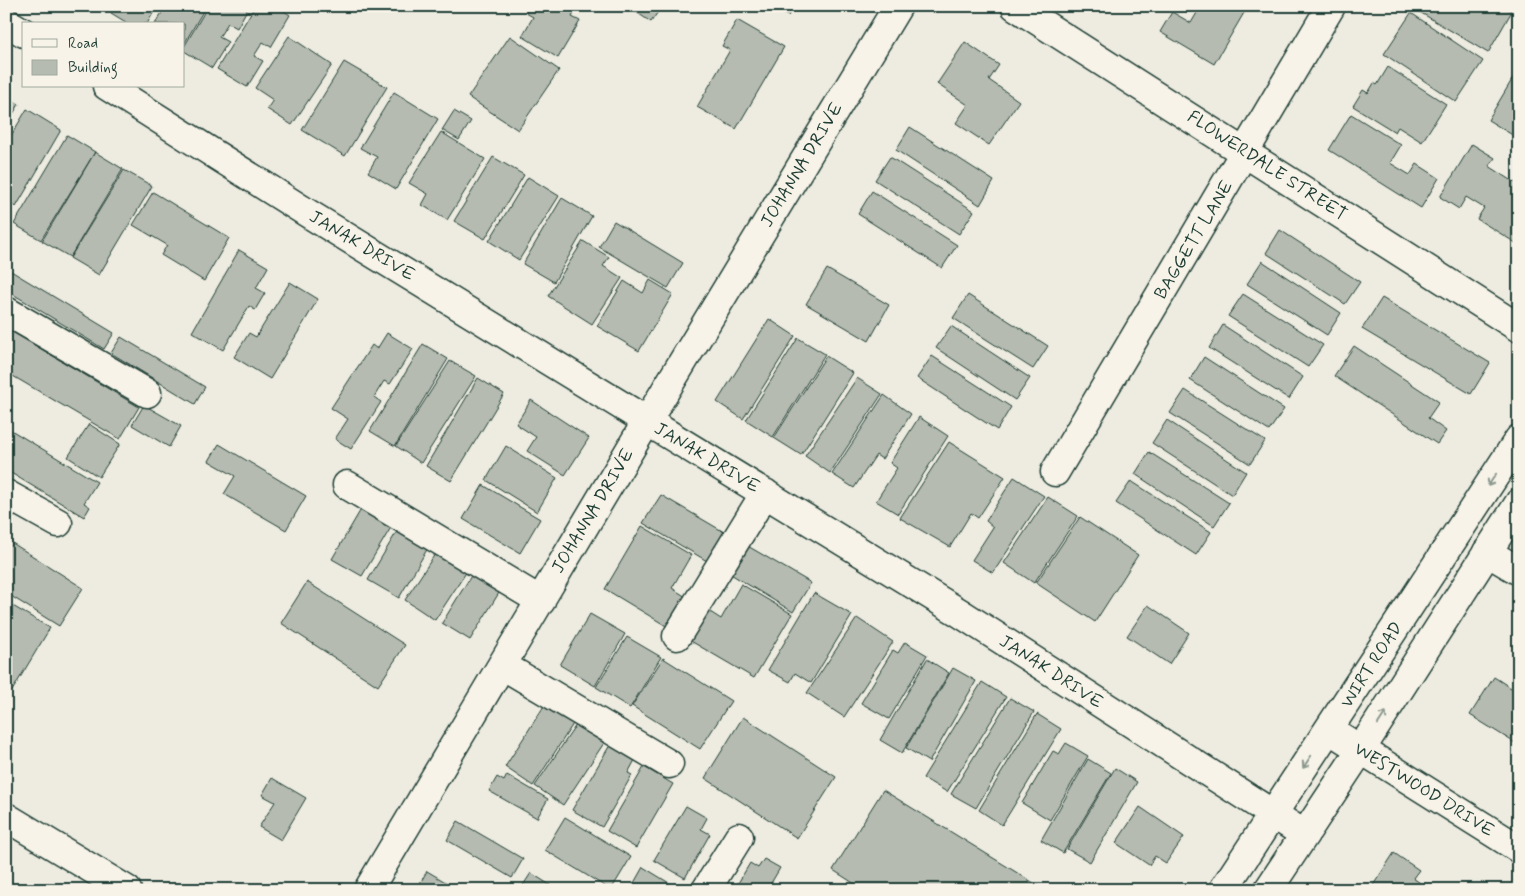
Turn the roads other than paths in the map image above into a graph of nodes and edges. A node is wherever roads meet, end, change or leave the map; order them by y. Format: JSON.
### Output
{"nodes":[{"id":1,"x":898,"y":6,"type":"edge"},
{"id":2,"x":1015,"y":6,"type":"edge"},
{"id":3,"x":1331,"y":6,"type":"edge"},
{"id":4,"x":6,"y":22,"type":"edge"},
{"id":5,"x":22,"y":32,"type":"edge"},
{"id":6,"x":110,"y":88,"type":"edge"},
{"id":7,"x":1246,"y":152,"type":"junction"},
{"id":8,"x":6,"y":311,"type":"edge"},
{"id":9,"x":1519,"y":328,"type":"edge"},
{"id":10,"x":147,"y":393,"type":"dead end"},
{"id":11,"x":647,"y":421,"type":"junction"},
{"id":12,"x":1519,"y":439,"type":"edge"},
{"id":13,"x":1055,"y":472,"type":"dead end"},
{"id":14,"x":1519,"y":472,"type":"edge"},
{"id":15,"x":347,"y":485,"type":"dead end"},
{"id":16,"x":765,"y":493,"type":"junction"},
{"id":17,"x":6,"y":494,"type":"edge"},
{"id":18,"x":1519,"y":503,"type":"edge"},
{"id":19,"x":58,"y":523,"type":"dead end"},
{"id":20,"x":1480,"y":562,"type":"junction"},
{"id":21,"x":1519,"y":571,"type":"edge"},
{"id":22,"x":540,"y":601,"type":"junction"},
{"id":23,"x":677,"y":636,"type":"dead end"},
{"id":24,"x":502,"y":665,"type":"junction"},
{"id":25,"x":1345,"y":740,"type":"junction"},
{"id":26,"x":669,"y":764,"type":"dead end"},
{"id":27,"x":1272,"y":814,"type":"junction"},
{"id":28,"x":6,"y":817,"type":"edge"},
{"id":29,"x":1304,"y":834,"type":"junction"},
{"id":30,"x":739,"y":838,"type":"dead end"},
{"id":31,"x":1519,"y":849,"type":"edge"},
{"id":32,"x":127,"y":890,"type":"edge"},
{"id":33,"x":368,"y":890,"type":"edge"},
{"id":34,"x":706,"y":890,"type":"edge"},
{"id":35,"x":1224,"y":890,"type":"edge"},
{"id":36,"x":1268,"y":890,"type":"edge"}],
"edges":[{"from":1,"to":11,"type":"street","name":"JOHANNA DRIVE"},
{"from":2,"to":7,"type":"street","name":"FLOWERDALE STREET"},
{"from":3,"to":7,"type":"street","name":"BAGGETT LANE"},
{"from":4,"to":5,"type":"street"},
{"from":6,"to":11,"type":"street","name":"JANAK DRIVE"},
{"from":7,"to":9,"type":"street","name":"FLOWERDALE STREET"},
{"from":7,"to":13,"type":"street","name":"BAGGETT LANE"},
{"from":8,"to":10,"type":"street"},
{"from":11,"to":16,"type":"street","name":"JANAK DRIVE"},
{"from":11,"to":22,"type":"street","name":"JOHANNA DRIVE"},
{"from":12,"to":25,"type":"street","name":"WIRT ROAD","one_way":true},
{"from":14,"to":20,"type":"street"},
{"from":15,"to":22,"type":"street"},
{"from":16,"to":23,"type":"street"},
{"from":16,"to":27,"type":"street","name":"JANAK DRIVE"},
{"from":17,"to":19,"type":"street"},
{"from":18,"to":20,"type":"street","name":"WIRT ROAD"},
{"from":20,"to":21,"type":"street"},
{"from":25,"to":20,"type":"street","name":"WIRT ROAD","one_way":true},
{"from":22,"to":24,"type":"street","name":"JOHANNA DRIVE"},
{"from":24,"to":26,"type":"street"},
{"from":24,"to":33,"type":"street","name":"JOHANNA DRIVE"},
{"from":25,"to":27,"type":"street","name":"WIRT ROAD","one_way":true},
{"from":25,"to":29,"type":"street","name":"WIRT ROAD"},
{"from":25,"to":31,"type":"street","name":"WESTWOOD DRIVE"},
{"from":27,"to":29,"type":"street","name":"JANAK DRIVE"},
{"from":27,"to":35,"type":"street","name":"WIRT ROAD"},
{"from":28,"to":32,"type":"street"},
{"from":29,"to":36,"type":"street","name":"WIRT ROAD"},
{"from":30,"to":34,"type":"street"}]}
